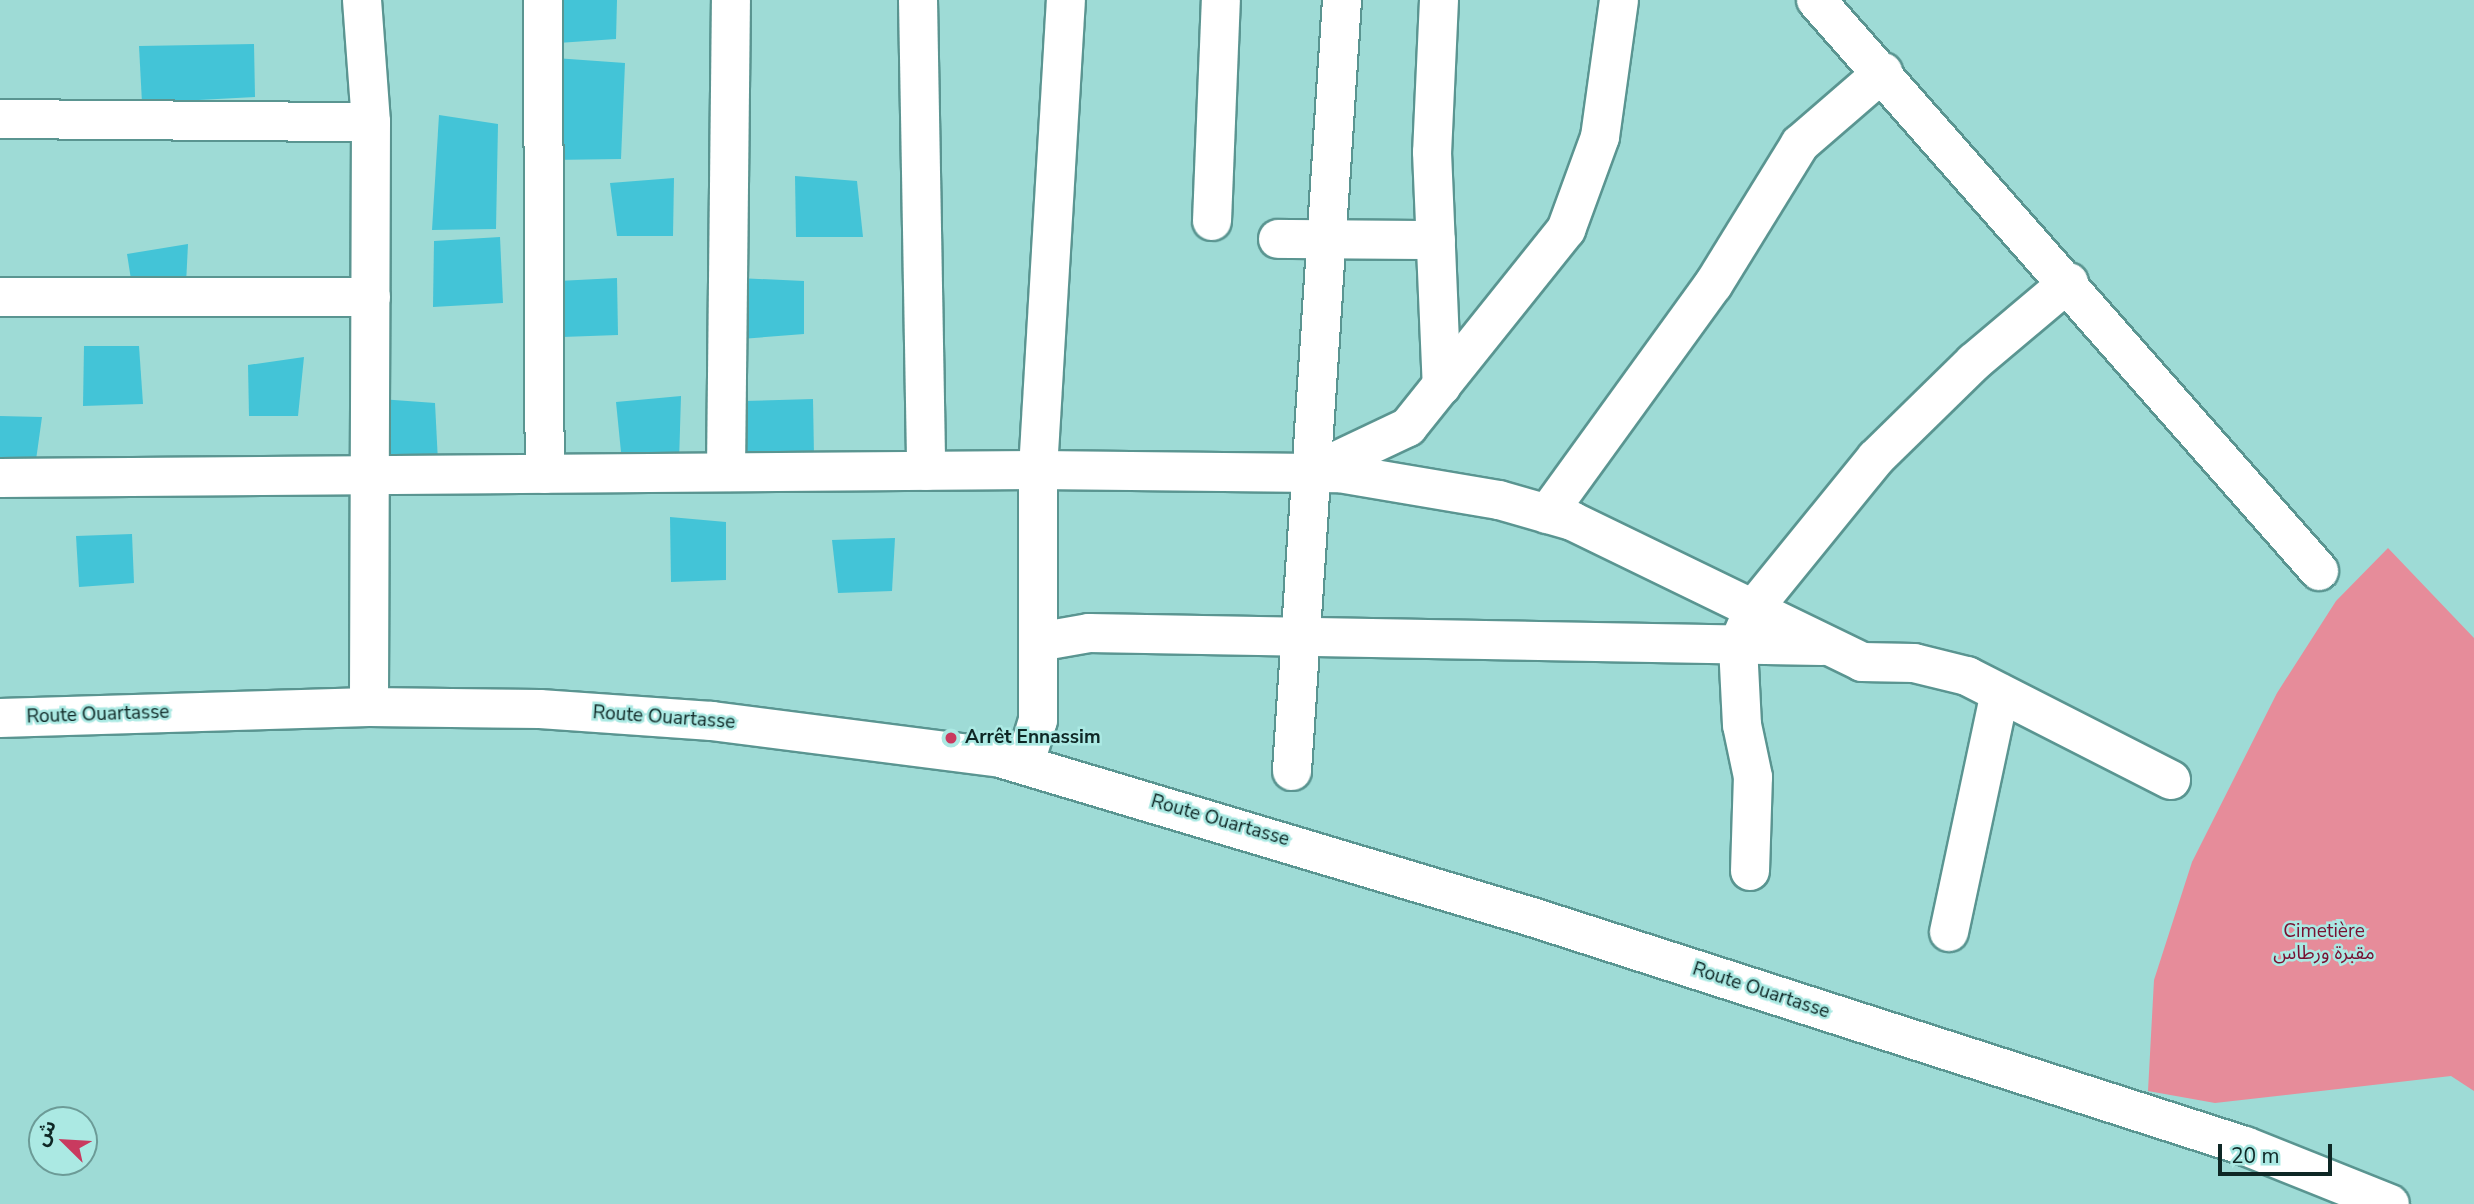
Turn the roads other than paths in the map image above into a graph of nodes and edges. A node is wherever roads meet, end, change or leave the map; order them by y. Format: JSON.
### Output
{"nodes":[{"id":1,"x":362,"y":0,"type":"edge"},
{"id":2,"x":543,"y":0,"type":"edge"},
{"id":3,"x":731,"y":0,"type":"edge"},
{"id":4,"x":918,"y":0,"type":"edge"},
{"id":5,"x":1066,"y":0,"type":"edge"},
{"id":6,"x":1221,"y":0,"type":"edge"},
{"id":7,"x":1342,"y":0,"type":"edge"},
{"id":8,"x":1438,"y":0,"type":"edge"},
{"id":9,"x":1619,"y":0,"type":"edge"},
{"id":10,"x":1816,"y":0,"type":"edge"},
{"id":11,"x":1882,"y":72,"type":"junction"},
{"id":12,"x":0,"y":119,"type":"edge"},
{"id":13,"x":371,"y":122,"type":"junction"},
{"id":14,"x":1212,"y":221,"type":"dead end"},
{"id":15,"x":1278,"y":239,"type":"dead end"},
{"id":16,"x":1326,"y":239,"type":"junction"},
{"id":17,"x":1436,"y":240,"type":"junction"},
{"id":18,"x":2069,"y":282,"type":"junction"},
{"id":19,"x":0,"y":297,"type":"edge"},
{"id":20,"x":371,"y":297,"type":"junction"},
{"id":21,"x":1442,"y":386,"type":"junction"},
{"id":22,"x":1038,"y":470,"type":"junction"},
{"id":23,"x":926,"y":471,"type":"junction"},
{"id":24,"x":726,"y":472,"type":"junction"},
{"id":25,"x":1311,"y":473,"type":"junction"},
{"id":26,"x":545,"y":474,"type":"junction"},
{"id":27,"x":371,"y":475,"type":"junction"},
{"id":28,"x":0,"y":478,"type":"edge"},
{"id":29,"x":1547,"y":514,"type":"junction"},
{"id":30,"x":2319,"y":571,"type":"dead end"},
{"id":31,"x":1754,"y":608,"type":"junction"},
{"id":32,"x":1300,"y":640,"type":"junction"},
{"id":33,"x":1038,"y":642,"type":"junction"},
{"id":34,"x":1738,"y":645,"type":"junction"},
{"id":35,"x":1833,"y":646,"type":"junction"},
{"id":36,"x":2000,"y":693,"type":"junction"},
{"id":37,"x":369,"y":708,"type":"junction"},
{"id":38,"x":0,"y":718,"type":"edge"},
{"id":39,"x":1025,"y":763,"type":"junction"},
{"id":40,"x":1292,"y":771,"type":"dead end"},
{"id":41,"x":2171,"y":780,"type":"dead end"},
{"id":42,"x":1750,"y":872,"type":"dead end"},
{"id":43,"x":1949,"y":932,"type":"dead end"},
{"id":44,"x":2390,"y":1204,"type":"edge"}],
"edges":[{"from":1,"to":13,"type":"street"},
{"from":2,"to":26,"type":"street"},
{"from":3,"to":24,"type":"street"},
{"from":4,"to":23,"type":"street"},
{"from":5,"to":22,"type":"street"},
{"from":6,"to":14,"type":"street"},
{"from":7,"to":16,"type":"street"},
{"from":8,"to":17,"type":"street"},
{"from":9,"to":21,"type":"street"},
{"from":10,"to":11,"type":"street"},
{"from":11,"to":18,"type":"street"},
{"from":11,"to":29,"type":"street"},
{"from":12,"to":13,"type":"street"},
{"from":13,"to":20,"type":"street"},
{"from":15,"to":16,"type":"street"},
{"from":16,"to":17,"type":"street"},
{"from":16,"to":25,"type":"street"},
{"from":17,"to":21,"type":"street"},
{"from":18,"to":30,"type":"street"},
{"from":18,"to":31,"type":"street"},
{"from":19,"to":20,"type":"street"},
{"from":20,"to":27,"type":"street"},
{"from":21,"to":25,"type":"street"},
{"from":22,"to":23,"type":"street"},
{"from":22,"to":25,"type":"street"},
{"from":22,"to":33,"type":"street"},
{"from":23,"to":24,"type":"street"},
{"from":24,"to":26,"type":"street"},
{"from":25,"to":29,"type":"street"},
{"from":25,"to":32,"type":"street"},
{"from":26,"to":27,"type":"street"},
{"from":27,"to":28,"type":"street"},
{"from":27,"to":37,"type":"street"},
{"from":29,"to":31,"type":"street"},
{"from":31,"to":34,"type":"street"},
{"from":31,"to":35,"type":"street"},
{"from":32,"to":33,"type":"street"},
{"from":32,"to":34,"type":"street"},
{"from":32,"to":40,"type":"street"},
{"from":33,"to":39,"type":"street"},
{"from":34,"to":35,"type":"street"},
{"from":34,"to":42,"type":"street"},
{"from":35,"to":36,"type":"street"},
{"from":36,"to":41,"type":"street"},
{"from":36,"to":43,"type":"street"},
{"from":37,"to":38,"type":"street","name":"Route Ouartasse"},
{"from":37,"to":39,"type":"street","name":"Route Ouartasse"},
{"from":39,"to":44,"type":"street","name":"Route Ouartasse"}]}
